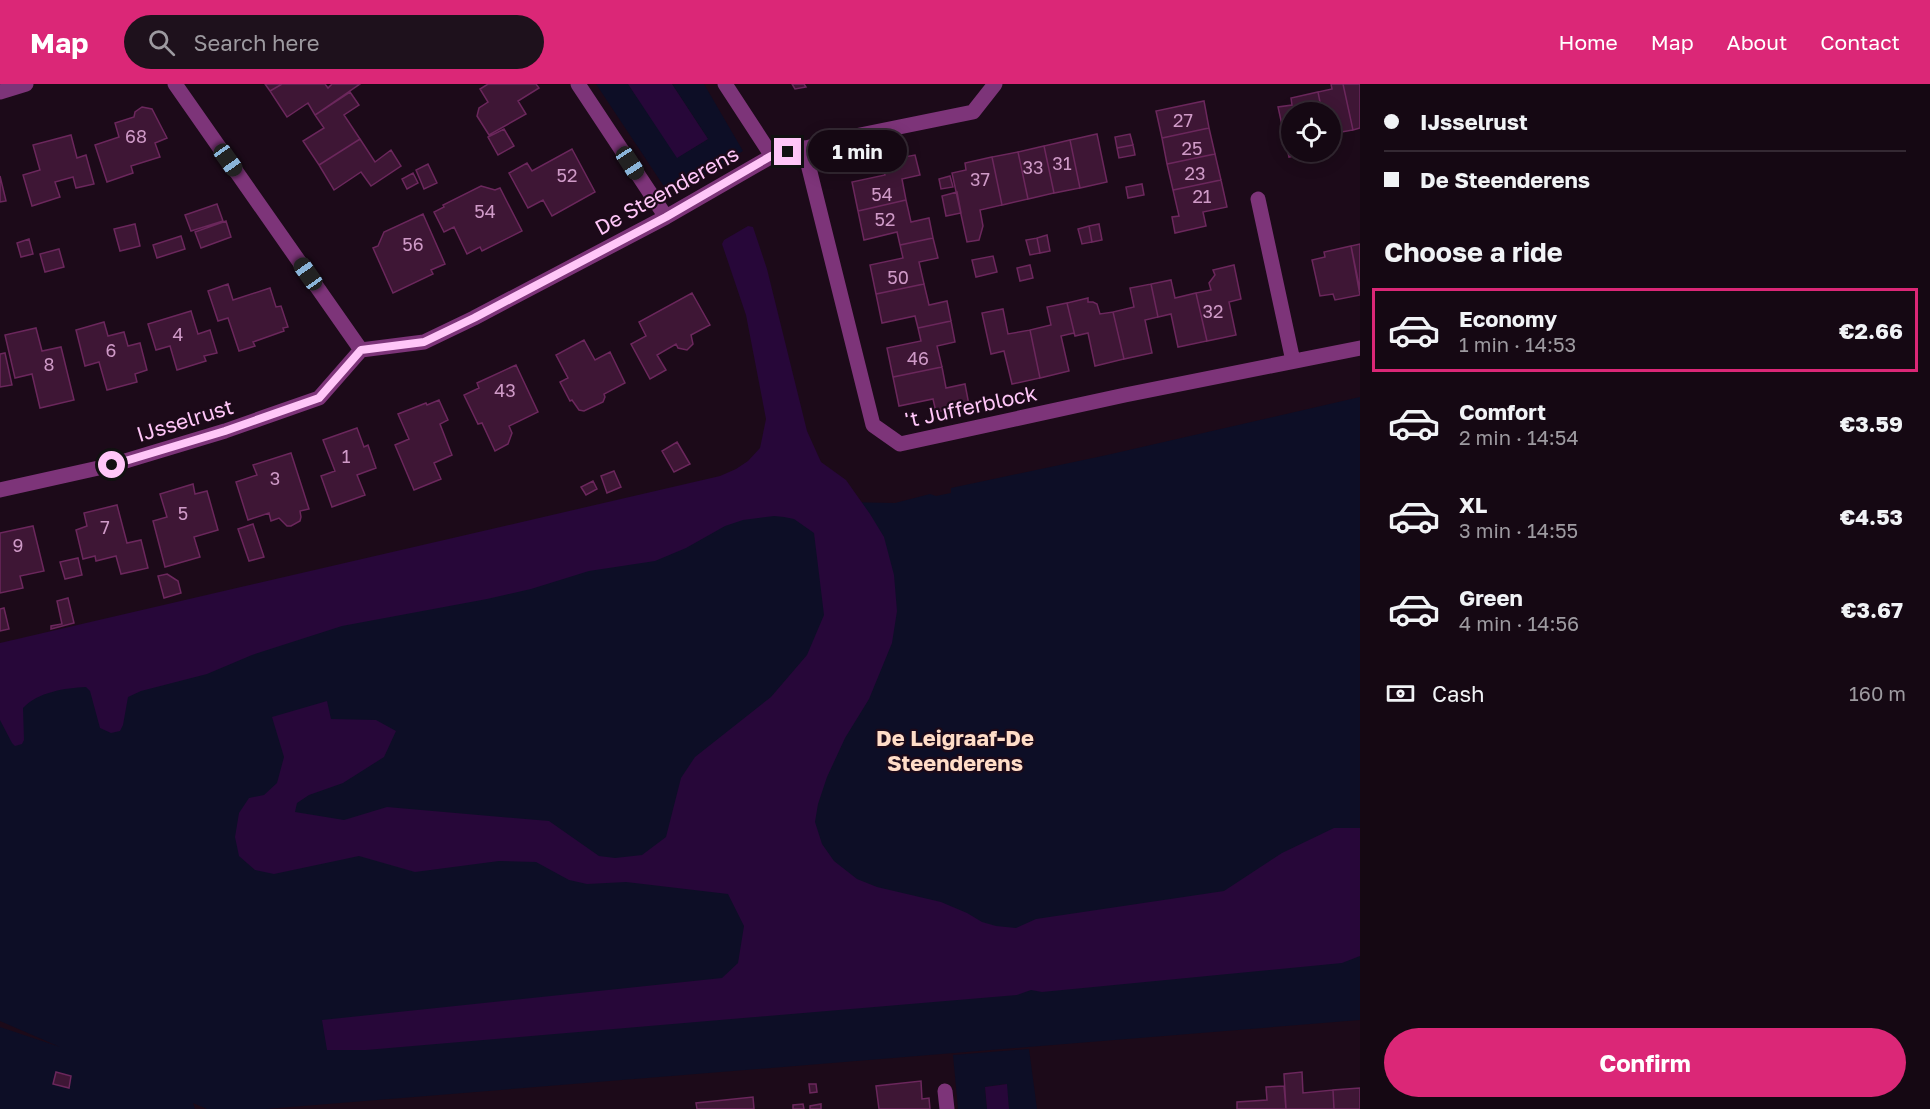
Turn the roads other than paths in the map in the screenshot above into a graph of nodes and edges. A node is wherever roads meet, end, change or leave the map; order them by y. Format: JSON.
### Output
{"nodes":[{"id":1,"x":26,"y":84,"type":"edge"},
{"id":2,"x":176,"y":84,"type":"edge"},
{"id":3,"x":578,"y":84,"type":"edge"},
{"id":4,"x":725,"y":84,"type":"edge"},
{"id":5,"x":995,"y":84,"type":"edge"},
{"id":6,"x":0,"y":92,"type":"edge"},
{"id":7,"x":804,"y":148,"type":"junction"},
{"id":8,"x":771,"y":156,"type":"junction"},
{"id":9,"x":1258,"y":199,"type":"dead end"},
{"id":10,"x":666,"y":217,"type":"junction"},
{"id":11,"x":1360,"y":348,"type":"edge"},
{"id":12,"x":361,"y":350,"type":"junction"},
{"id":13,"x":1293,"y":361,"type":"junction"},
{"id":14,"x":0,"y":490,"type":"edge"},
{"id":15,"x":945,"y":1091,"type":"dead end"},
{"id":16,"x":947,"y":1109,"type":"edge"}],
"edges":[{"from":1,"to":6,"type":"street"},
{"from":2,"to":12,"type":"street"},
{"from":3,"to":10,"type":"street"},
{"from":4,"to":8,"type":"street"},
{"from":5,"to":7,"type":"street","name":"De Steenderens"},
{"from":7,"to":8,"type":"street","name":"De Steenderens"},
{"from":7,"to":13,"type":"street","name":"'t Jufferblock"},
{"from":8,"to":10,"type":"street","name":"De Steenderens"},
{"from":9,"to":13,"type":"street"},
{"from":10,"to":12,"type":"street","name":"De Steenderens"},
{"from":11,"to":13,"type":"street","name":"'t Jufferblock"},
{"from":12,"to":14,"type":"street","name":"IJsselrust"},
{"from":15,"to":16,"type":"street"}]}
